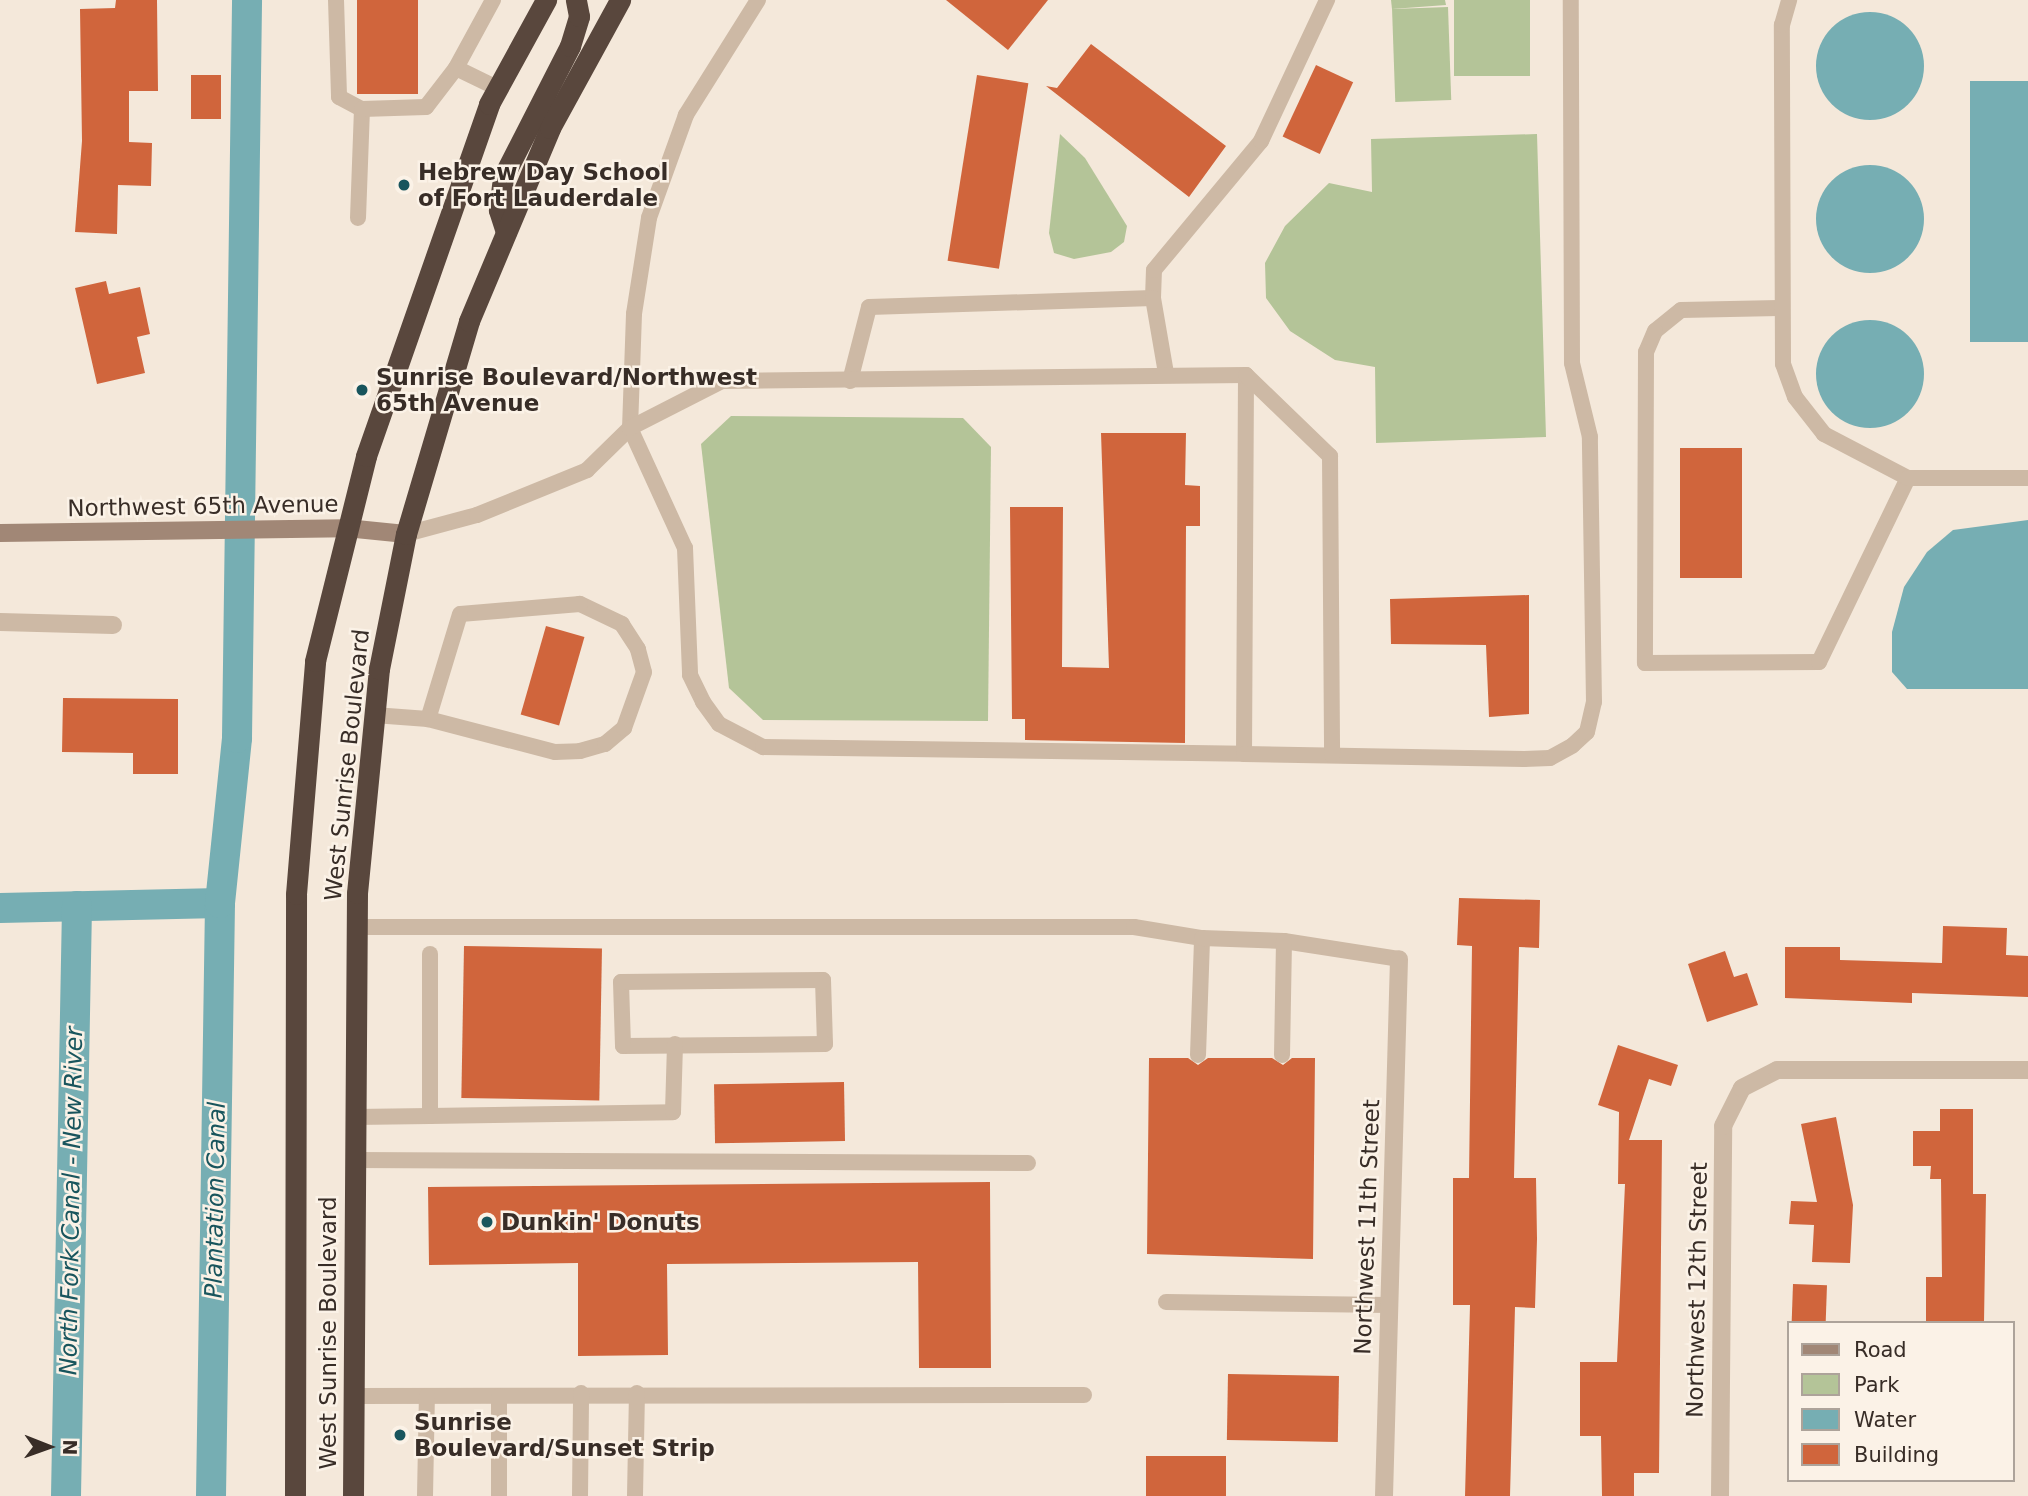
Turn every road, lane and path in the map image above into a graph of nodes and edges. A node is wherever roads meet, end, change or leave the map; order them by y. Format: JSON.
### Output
{"nodes":[{"id":1,"x":337,"y":0,"type":"edge"},
{"id":2,"x":493,"y":0,"type":"edge"},
{"id":3,"x":547,"y":0,"type":"edge"},
{"id":4,"x":576,"y":0,"type":"edge"},
{"id":5,"x":620,"y":0,"type":"edge"},
{"id":6,"x":758,"y":0,"type":"edge"},
{"id":7,"x":1326,"y":0,"type":"edge"},
{"id":8,"x":1571,"y":0,"type":"edge"},
{"id":9,"x":1789,"y":0,"type":"edge"},
{"id":10,"x":456,"y":68,"type":"junction"},
{"id":11,"x":497,"y":88,"type":"junction"},
{"id":12,"x":362,"y":110,"type":"junction"},
{"id":13,"x":358,"y":218,"type":"dead end"},
{"id":14,"x":506,"y":232,"type":"junction"},
{"id":15,"x":1153,"y":298,"type":"junction"},
{"id":16,"x":1779,"y":308,"type":"junction"},
{"id":17,"x":1166,"y":373,"type":"junction"},
{"id":18,"x":1246,"y":375,"type":"junction"},
{"id":19,"x":850,"y":382,"type":"junction"},
{"id":20,"x":631,"y":428,"type":"junction"},
{"id":21,"x":1908,"y":478,"type":"junction"},
{"id":22,"x":2028,"y":478,"type":"edge"},
{"id":23,"x":346,"y":528,"type":"junction"},
{"id":24,"x":0,"y":533,"type":"edge"},
{"id":25,"x":406,"y":534,"type":"junction"},
{"id":26,"x":0,"y":622,"type":"edge"},
{"id":27,"x":113,"y":625,"type":"dead end"},
{"id":28,"x":374,"y":715,"type":"junction"},
{"id":29,"x":428,"y":719,"type":"junction"},
{"id":30,"x":1244,"y":754,"type":"junction"},
{"id":31,"x":1332,"y":755,"type":"junction"},
{"id":32,"x":356,"y":927,"type":"junction"},
{"id":33,"x":1202,"y":938,"type":"junction"},
{"id":34,"x":1284,"y":941,"type":"junction"},
{"id":35,"x":430,"y":954,"type":"dead end"},
{"id":36,"x":1399,"y":959,"type":"joint"},
{"id":37,"x":676,"y":1044,"type":"junction"},
{"id":38,"x":1198,"y":1055,"type":"dead end"},
{"id":39,"x":1282,"y":1055,"type":"dead end"},
{"id":40,"x":2028,"y":1070,"type":"edge"},
{"id":41,"x":430,"y":1116,"type":"junction"},
{"id":42,"x":355,"y":1117,"type":"junction"},
{"id":43,"x":355,"y":1160,"type":"junction"},
{"id":44,"x":1028,"y":1163,"type":"dead end"},
{"id":45,"x":1166,"y":1302,"type":"dead end"},
{"id":46,"x":1389,"y":1305,"type":"junction"},
{"id":47,"x":581,"y":1393,"type":"junction"},
{"id":48,"x":637,"y":1393,"type":"junction"},
{"id":49,"x":427,"y":1395,"type":"junction"},
{"id":50,"x":1084,"y":1395,"type":"dead end"},
{"id":51,"x":353,"y":1396,"type":"junction"},
{"id":52,"x":499,"y":1396,"type":"junction"},
{"id":53,"x":295,"y":1496,"type":"edge"},
{"id":54,"x":353,"y":1496,"type":"edge"},
{"id":55,"x":425,"y":1496,"type":"edge"},
{"id":56,"x":499,"y":1496,"type":"edge"},
{"id":57,"x":580,"y":1496,"type":"edge"},
{"id":58,"x":635,"y":1496,"type":"edge"},
{"id":59,"x":1384,"y":1496,"type":"edge"},
{"id":60,"x":1720,"y":1496,"type":"edge"}],
"edges":[{"from":1,"to":12,"type":"lane"},
{"from":2,"to":10,"type":"lane"},
{"from":3,"to":11,"type":"highway","name":"West Sunrise Boulevard"},
{"from":4,"to":14,"type":"highway"},
{"from":5,"to":14,"type":"highway","name":"West Sunrise Boulevard"},
{"from":6,"to":20,"type":"lane"},
{"from":7,"to":15,"type":"lane"},
{"from":8,"to":31,"type":"lane"},
{"from":9,"to":16,"type":"lane"},
{"from":10,"to":11,"type":"lane"},
{"from":10,"to":12,"type":"lane"},
{"from":11,"to":23,"type":"highway","name":"West Sunrise Boulevard"},
{"from":12,"to":13,"type":"lane"},
{"from":14,"to":25,"type":"highway","name":"West Sunrise Boulevard"},
{"from":15,"to":17,"type":"lane"},
{"from":15,"to":19,"type":"lane"},
{"from":16,"to":21,"type":"lane"},
{"from":16,"to":21,"type":"lane"},
{"from":17,"to":18,"type":"lane"},
{"from":17,"to":19,"type":"lane"},
{"from":18,"to":30,"type":"lane"},
{"from":18,"to":31,"type":"lane"},
{"from":19,"to":20,"type":"lane"},
{"from":20,"to":25,"type":"lane"},
{"from":20,"to":30,"type":"lane"},
{"from":21,"to":22,"type":"lane"},
{"from":23,"to":24,"type":"street","name":"Northwest 65th Avenue"},
{"from":23,"to":25,"type":"street","name":"Northwest 65th Avenue"},
{"from":23,"to":53,"type":"highway","name":"West Sunrise Boulevard"},
{"from":25,"to":28,"type":"highway","name":"West Sunrise Boulevard"},
{"from":26,"to":27,"type":"street"},
{"from":28,"to":29,"type":"lane"},
{"from":28,"to":32,"type":"highway","name":"West Sunrise Boulevard"},
{"from":29,"to":29,"type":"lane"},
{"from":30,"to":31,"type":"lane"},
{"from":32,"to":33,"type":"lane"},
{"from":32,"to":42,"type":"highway","name":"West Sunrise Boulevard"},
{"from":33,"to":34,"type":"lane"},
{"from":33,"to":38,"type":"lane"},
{"from":34,"to":36,"type":"lane"},
{"from":34,"to":39,"type":"lane"},
{"from":35,"to":41,"type":"lane"},
{"from":36,"to":46,"type":"street","name":"Northwest 11th Street"},
{"from":37,"to":37,"type":"lane"},
{"from":37,"to":41,"type":"lane"},
{"from":40,"to":60,"type":"street","name":"Northwest 12th Street"},
{"from":41,"to":42,"type":"lane"},
{"from":42,"to":43,"type":"highway","name":"West Sunrise Boulevard"},
{"from":43,"to":44,"type":"lane"},
{"from":43,"to":51,"type":"highway","name":"West Sunrise Boulevard"},
{"from":45,"to":46,"type":"lane"},
{"from":46,"to":59,"type":"street","name":"Northwest 11th Street"},
{"from":47,"to":48,"type":"lane"},
{"from":47,"to":52,"type":"lane"},
{"from":47,"to":57,"type":"lane"},
{"from":48,"to":50,"type":"lane"},
{"from":48,"to":58,"type":"lane"},
{"from":49,"to":51,"type":"lane"},
{"from":49,"to":52,"type":"lane"},
{"from":49,"to":55,"type":"lane"},
{"from":51,"to":54,"type":"highway","name":"West Sunrise Boulevard"},
{"from":52,"to":56,"type":"lane"}]}
